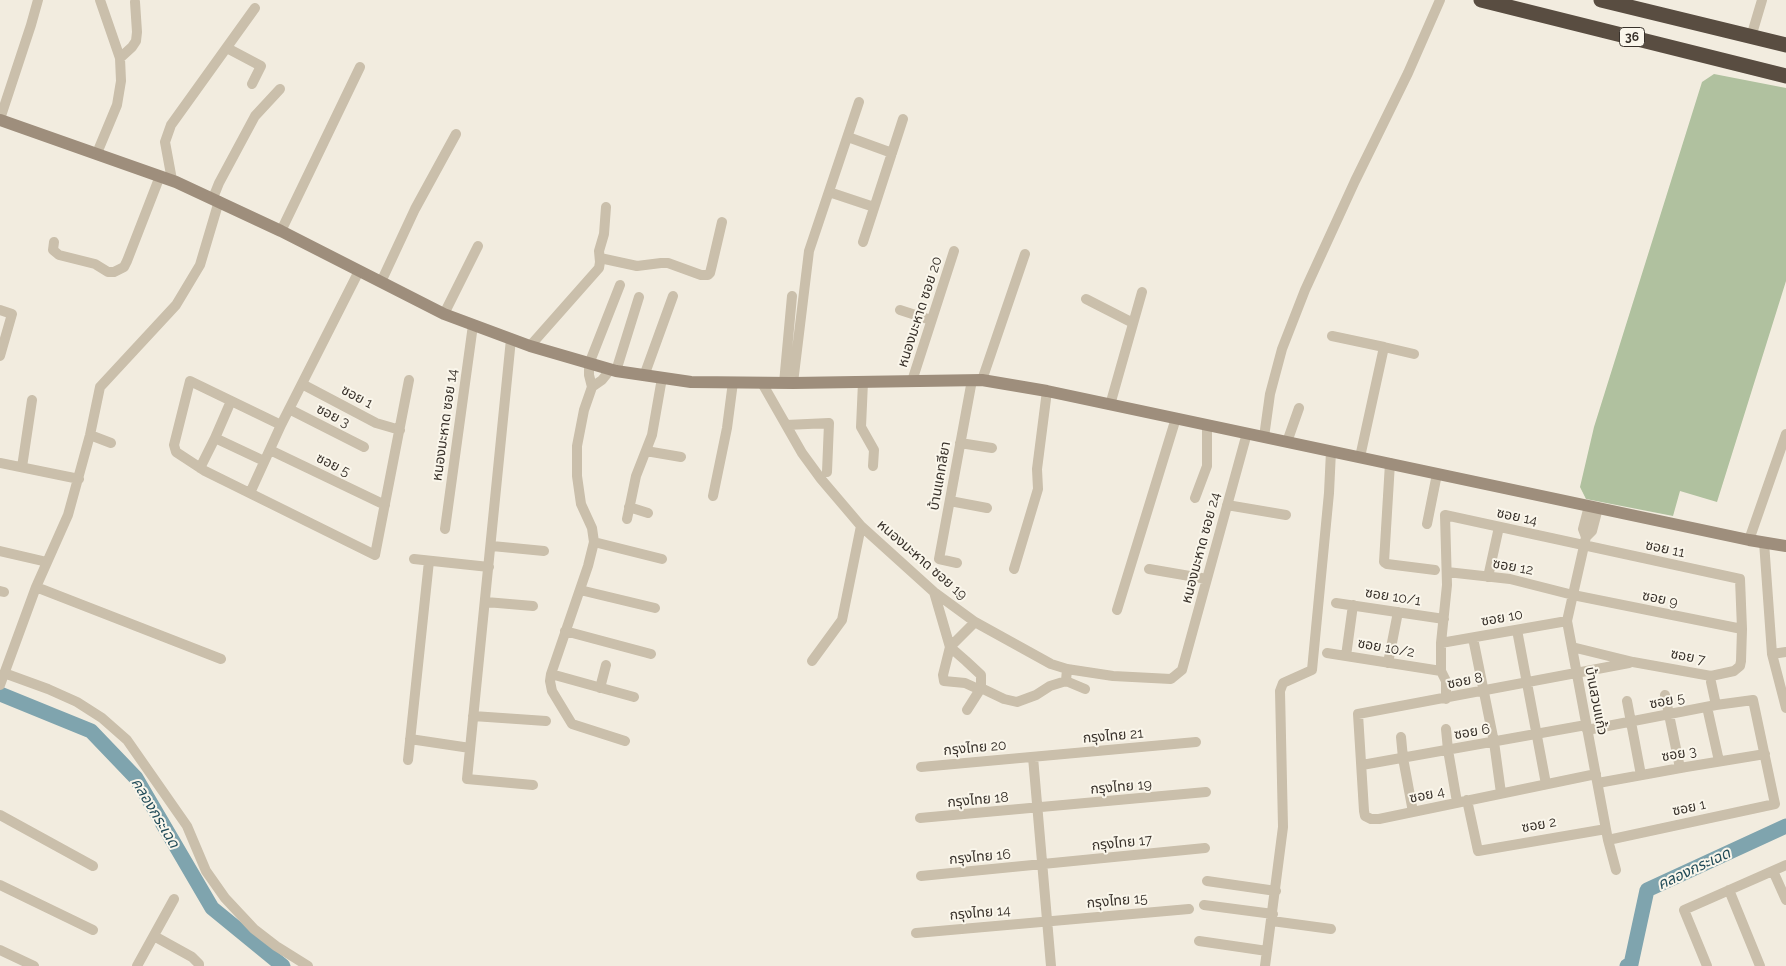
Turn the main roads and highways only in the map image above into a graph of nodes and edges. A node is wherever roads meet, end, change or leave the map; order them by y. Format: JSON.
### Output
{"nodes":[{"id":1,"x":1481,"y":0,"type":"edge"},
{"id":2,"x":1601,"y":0,"type":"edge"},
{"id":3,"x":1786,"y":45,"type":"edge"},
{"id":4,"x":1786,"y":76,"type":"edge"}],
"edges":[{"from":1,"to":4,"type":"highway","number":"36"},
{"from":2,"to":3,"type":"highway","number":"36"}]}
